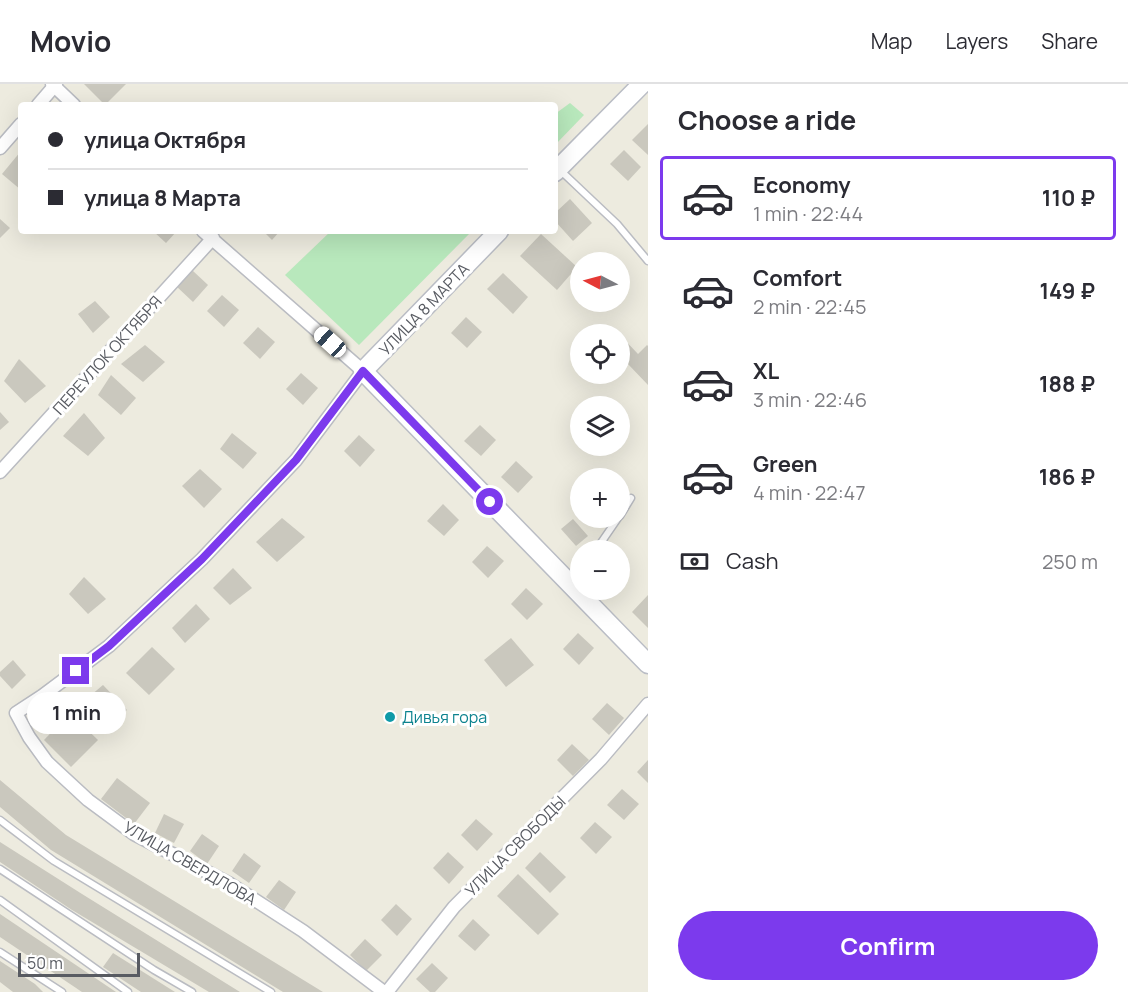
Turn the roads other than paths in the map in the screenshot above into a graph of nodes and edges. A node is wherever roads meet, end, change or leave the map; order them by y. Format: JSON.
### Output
{"nodes":[{"id":1,"x":642,"y":84,"type":"edge"},
{"id":2,"x":54,"y":85,"type":"edge"},
{"id":3,"x":40,"y":102,"type":"edge"},
{"id":4,"x":71,"y":102,"type":"edge"},
{"id":5,"x":18,"y":127,"type":"edge"},
{"id":6,"x":0,"y":148,"type":"edge"},
{"id":7,"x":558,"y":169,"type":"edge"},
{"id":8,"x":558,"y":171,"type":"edge"},
{"id":9,"x":207,"y":234,"type":"edge"},
{"id":10,"x":209,"y":234,"type":"edge"},
{"id":11,"x":496,"y":234,"type":"edge"},
{"id":12,"x":648,"y":261,"type":"edge"},
{"id":13,"x":363,"y":371,"type":"junction"},
{"id":14,"x":0,"y":472,"type":"edge"},
{"id":15,"x":570,"y":572,"type":"edge"},
{"id":16,"x":594,"y":600,"type":"edge"},
{"id":17,"x":648,"y":664,"type":"edge"},
{"id":18,"x":648,"y":704,"type":"edge"},
{"id":19,"x":16,"y":713,"type":"joint"},
{"id":20,"x":0,"y":820,"type":"edge"},
{"id":21,"x":0,"y":869,"type":"edge"},
{"id":22,"x":0,"y":900,"type":"edge"},
{"id":23,"x":0,"y":952,"type":"edge"},
{"id":24,"x":33,"y":973,"type":"junction"},
{"id":25,"x":53,"y":992,"type":"edge"},
{"id":26,"x":62,"y":992,"type":"edge"},
{"id":27,"x":128,"y":992,"type":"edge"},
{"id":28,"x":192,"y":992,"type":"edge"},
{"id":29,"x":271,"y":992,"type":"edge"},
{"id":30,"x":386,"y":992,"type":"edge"}],
"edges":[{"from":1,"to":7,"type":"street"},
{"from":2,"to":3,"type":"street"},
{"from":2,"to":4,"type":"street"},
{"from":5,"to":6,"type":"street"},
{"from":8,"to":12,"type":"lane"},
{"from":9,"to":14,"type":"street","name":"ПЕРЕУЛОК ОКТЯБРЯ"},
{"from":10,"to":13,"type":"street"},
{"from":11,"to":13,"type":"street","name":"УЛИЦА 8 МАРТА"},
{"from":13,"to":15,"type":"street"},
{"from":13,"to":19,"type":"street","name":"УЛИЦА 8 МАРТА"},
{"from":16,"to":17,"type":"street"},
{"from":18,"to":30,"type":"street","name":"УЛИЦА СВОБОДЫ"},
{"from":19,"to":30,"type":"street","name":"УЛИЦА СВЕРДЛОВА"},
{"from":20,"to":29,"type":"lane"},
{"from":21,"to":28,"type":"lane"},
{"from":22,"to":27,"type":"lane"},
{"from":23,"to":24,"type":"lane"},
{"from":24,"to":25,"type":"lane"},
{"from":24,"to":26,"type":"lane"}]}
